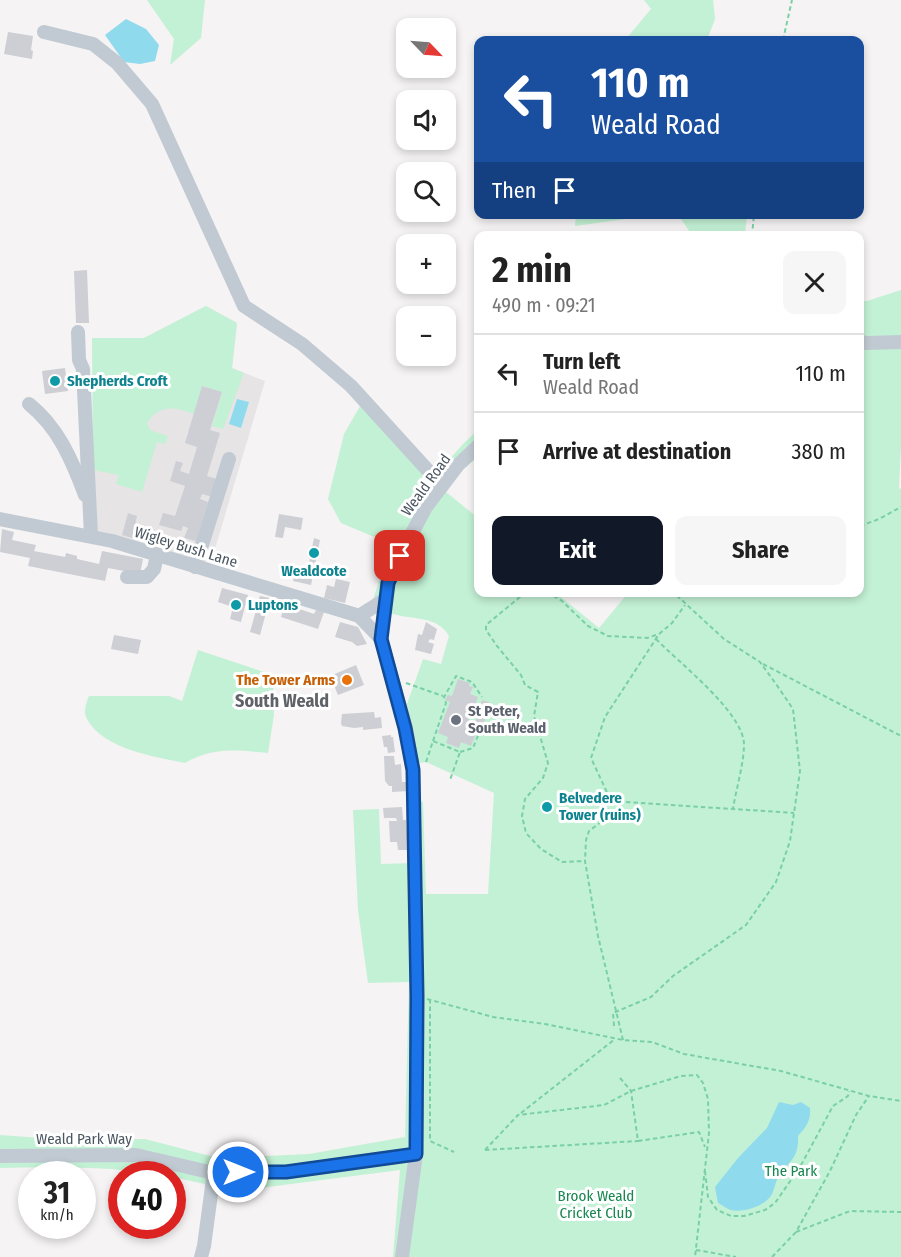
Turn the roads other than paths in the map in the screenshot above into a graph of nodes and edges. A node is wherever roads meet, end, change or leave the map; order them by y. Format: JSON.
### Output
{"nodes":[{"id":1,"x":44,"y":32,"type":"dead end"},
{"id":2,"x":78,"y":333,"type":"dead end"},
{"id":3,"x":901,"y":342,"type":"edge"},
{"id":4,"x":864,"y":343,"type":"edge"},
{"id":5,"x":29,"y":404,"type":"dead end"},
{"id":6,"x":474,"y":450,"type":"edge"},
{"id":7,"x":230,"y":459,"type":"dead end"},
{"id":8,"x":442,"y":486,"type":"junction"},
{"id":9,"x":89,"y":505,"type":"junction"},
{"id":10,"x":0,"y":519,"type":"edge"},
{"id":11,"x":92,"y":536,"type":"junction"},
{"id":12,"x":157,"y":555,"type":"junction"},
{"id":13,"x":195,"y":567,"type":"junction"},
{"id":14,"x":127,"y":577,"type":"dead end"},
{"id":15,"x":386,"y":599,"type":"junction"},
{"id":16,"x":359,"y":616,"type":"junction"},
{"id":17,"x":381,"y":639,"type":"junction"},
{"id":18,"x":416,"y":1154,"type":"junction"},
{"id":19,"x":0,"y":1156,"type":"edge"},
{"id":20,"x":214,"y":1172,"type":"junction"},
{"id":21,"x":201,"y":1257,"type":"edge"},
{"id":22,"x":402,"y":1257,"type":"edge"}],
"edges":[{"from":1,"to":8,"type":"street"},
{"from":2,"to":9,"type":"street"},
{"from":3,"to":4,"type":"street"},
{"from":5,"to":9,"type":"street"},
{"from":6,"to":8,"type":"street","name":"Weald Road"},
{"from":7,"to":13,"type":"street"},
{"from":8,"to":15,"type":"street","name":"Weald Road"},
{"from":9,"to":11,"type":"street"},
{"from":10,"to":11,"type":"street","name":"Wigley Bush Lane"},
{"from":11,"to":12,"type":"street","name":"Wigley Bush Lane"},
{"from":12,"to":13,"type":"street","name":"Wigley Bush Lane"},
{"from":12,"to":14,"type":"street"},
{"from":13,"to":16,"type":"street","name":"Wigley Bush Lane"},
{"from":15,"to":16,"type":"street"},
{"from":15,"to":17,"type":"street","name":"Weald Road"},
{"from":16,"to":17,"type":"street","name":"Wigley Bush Lane"},
{"from":17,"to":18,"type":"street","name":"Weald Road"},
{"from":18,"to":20,"type":"street","name":"Weald Park Way"},
{"from":18,"to":22,"type":"street","name":"Weald Road"},
{"from":19,"to":20,"type":"street","name":"Weald Park Way"},
{"from":20,"to":21,"type":"street"}]}
